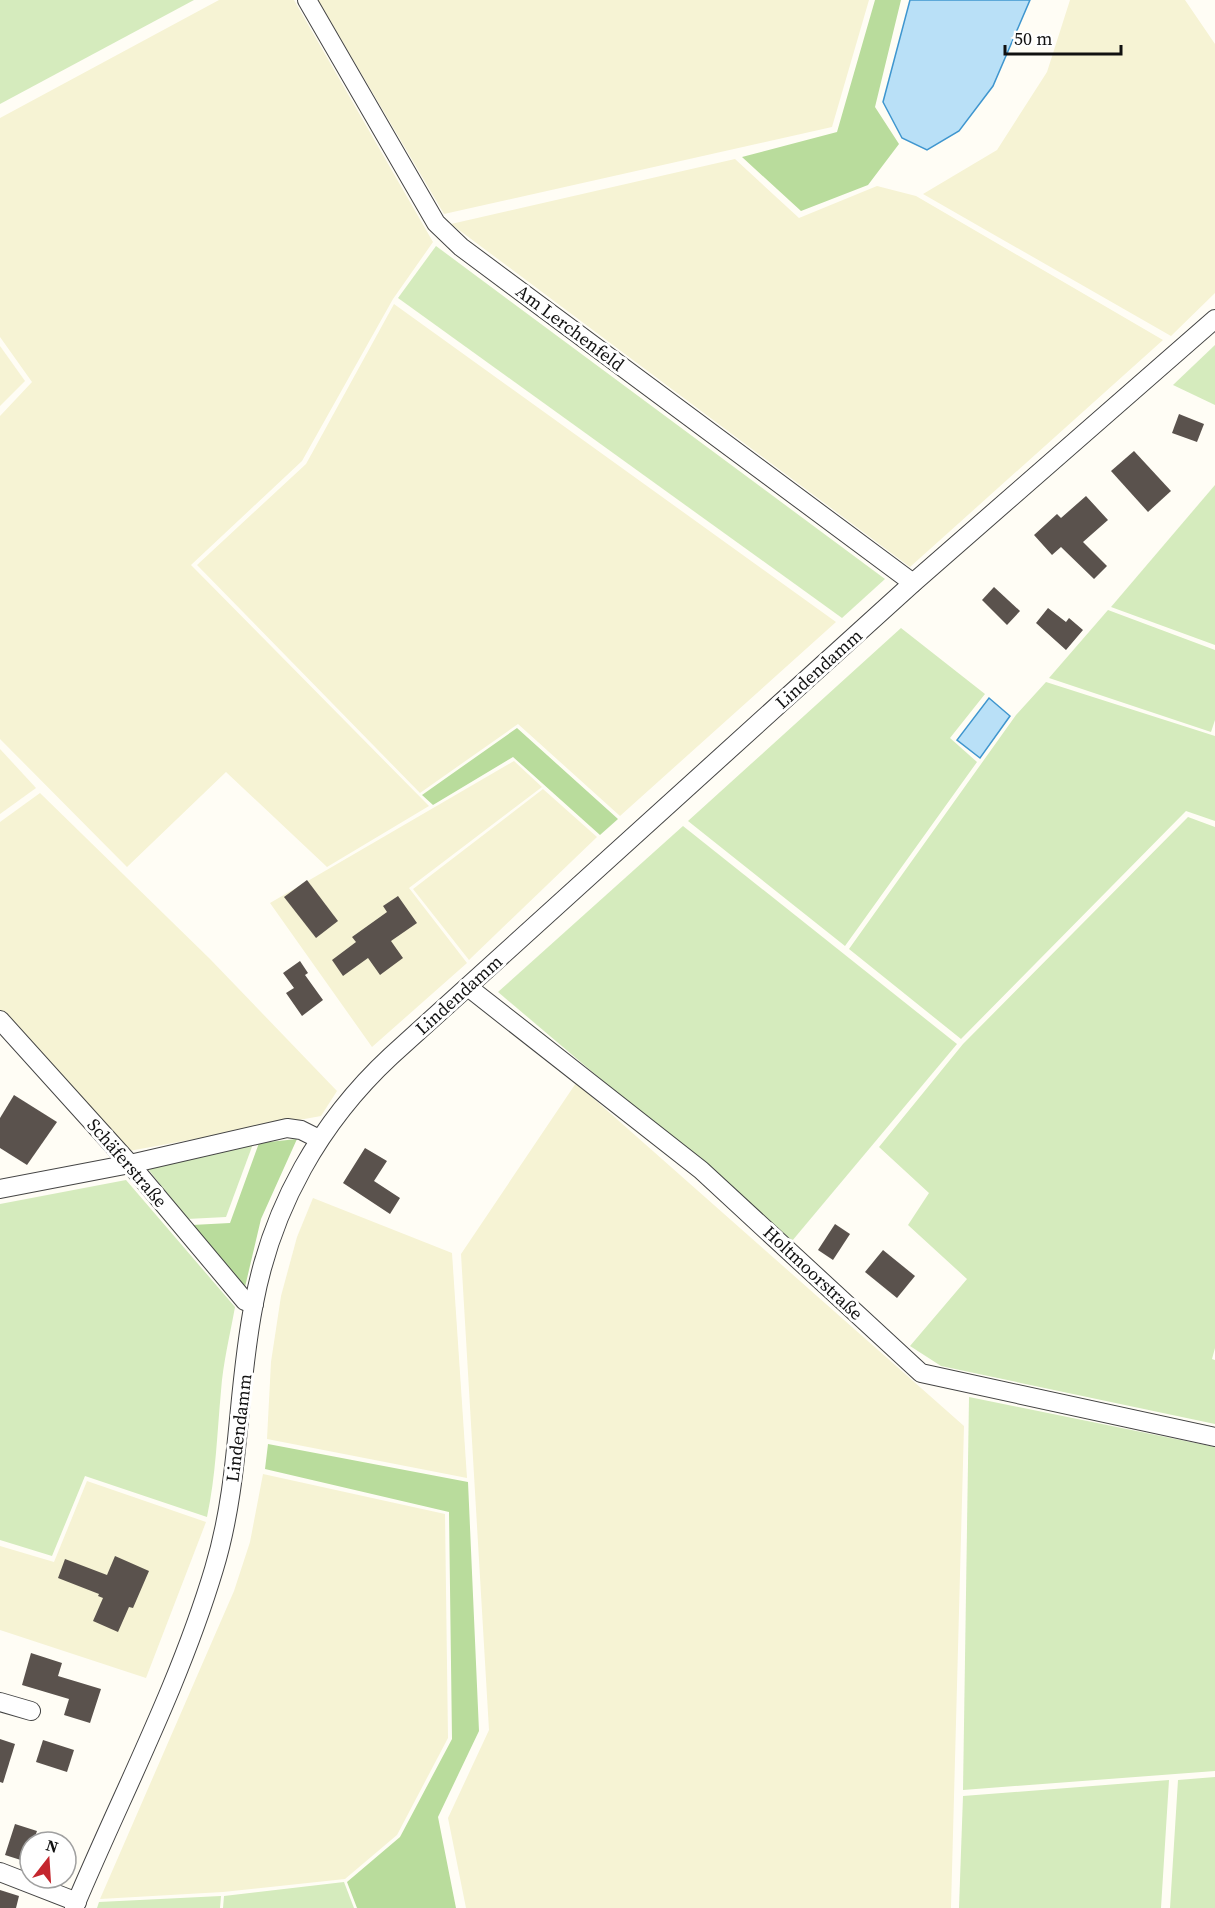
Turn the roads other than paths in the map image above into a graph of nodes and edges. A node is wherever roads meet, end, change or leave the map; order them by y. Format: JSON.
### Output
{"nodes":[{"id":1,"x":307,"y":0,"type":"edge"},
{"id":2,"x":1213,"y":323,"type":"edge"},
{"id":3,"x":913,"y":583,"type":"junction"},
{"id":4,"x":468,"y":987,"type":"junction"},
{"id":5,"x":0,"y":1020,"type":"edge"},
{"id":6,"x":319,"y":1139,"type":"junction"},
{"id":7,"x":130,"y":1164,"type":"junction"},
{"id":8,"x":0,"y":1189,"type":"edge"},
{"id":9,"x":254,"y":1304,"type":"junction"},
{"id":10,"x":1215,"y":1437,"type":"edge"},
{"id":11,"x":0,"y":1702,"type":"edge"},
{"id":12,"x":31,"y":1711,"type":"dead end"},
{"id":13,"x":0,"y":1872,"type":"edge"},
{"id":14,"x":76,"y":1905,"type":"edge"}],
"edges":[{"from":1,"to":3,"type":"street","name":"Am Lerchenfeld"},
{"from":2,"to":3,"type":"street","name":"Lindendamm"},
{"from":3,"to":4,"type":"street","name":"Lindendamm"},
{"from":4,"to":6,"type":"street","name":"Lindendamm"},
{"from":4,"to":10,"type":"street","name":"Holtmoorstraße"},
{"from":5,"to":7,"type":"street","name":"Schäferstraße"},
{"from":6,"to":7,"type":"street"},
{"from":6,"to":9,"type":"street","name":"Lindendamm"},
{"from":7,"to":8,"type":"street"},
{"from":7,"to":9,"type":"street","name":"Schäferstraße"},
{"from":9,"to":14,"type":"street","name":"Lindendamm"},
{"from":11,"to":12,"type":"street"},
{"from":13,"to":14,"type":"street"}]}
